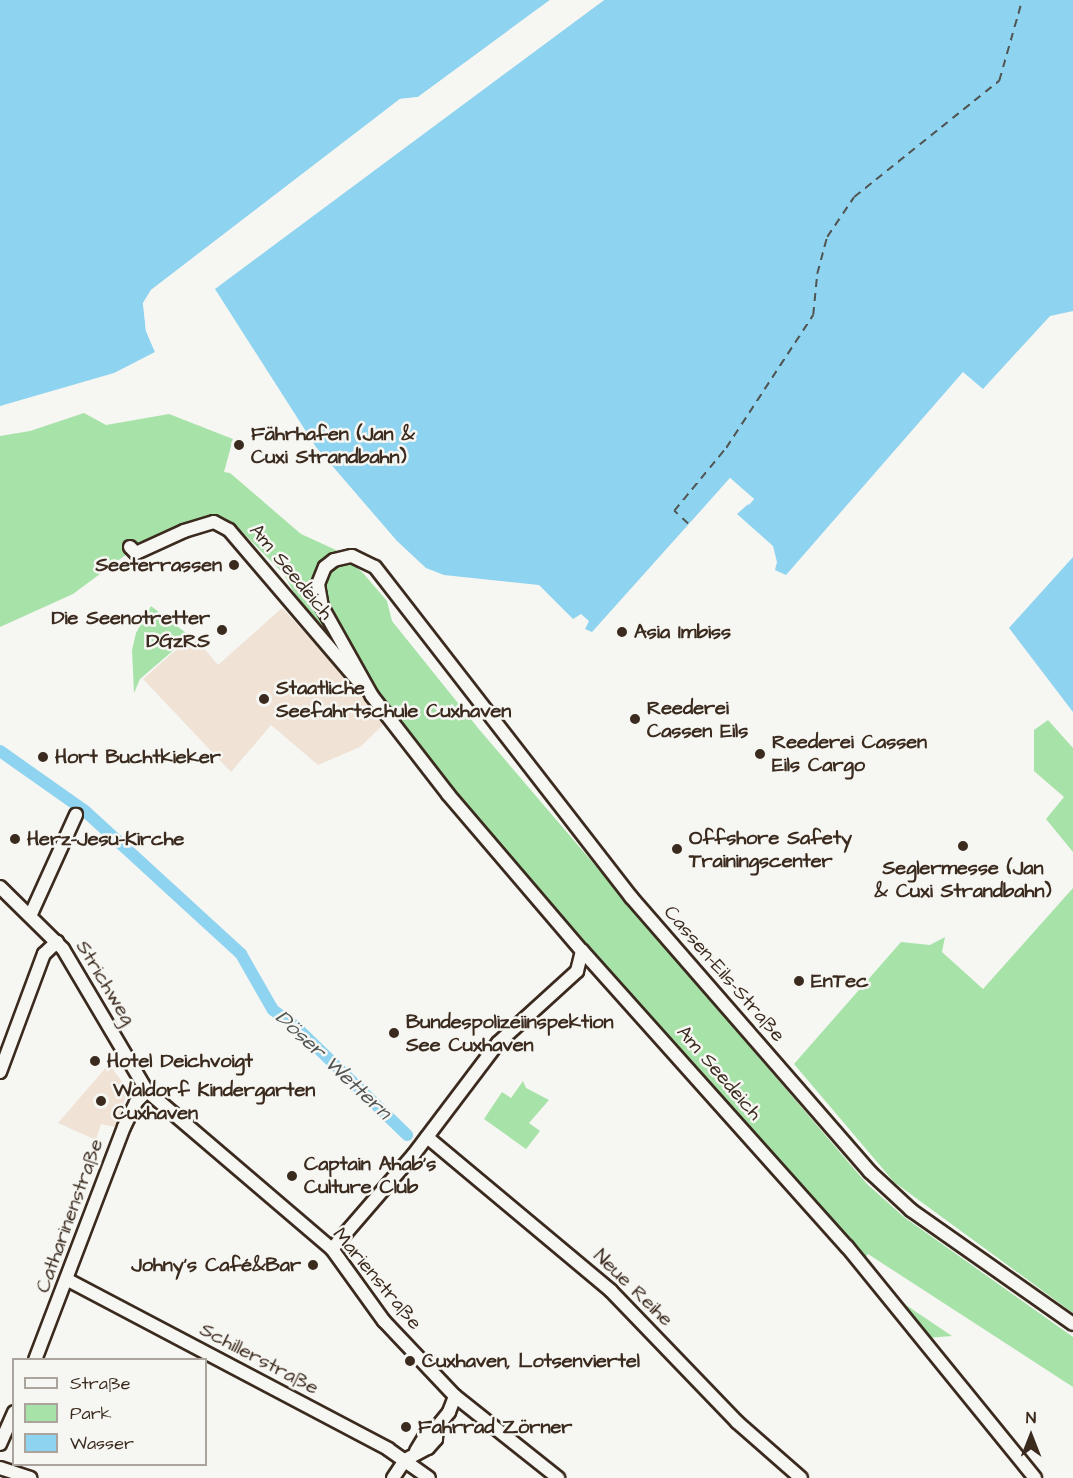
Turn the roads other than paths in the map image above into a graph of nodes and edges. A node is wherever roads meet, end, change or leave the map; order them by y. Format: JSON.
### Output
{"nodes":[{"id":1,"x":129,"y":547,"type":"dead end"},
{"id":2,"x":399,"y":595,"type":"joint"},
{"id":3,"x":372,"y":696,"type":"junction"},
{"id":4,"x":76,"y":815,"type":"dead end"},
{"id":5,"x":0,"y":887,"type":"edge"},
{"id":6,"x":31,"y":914,"type":"junction"},
{"id":7,"x":57,"y":942,"type":"junction"},
{"id":8,"x":582,"y":951,"type":"junction"},
{"id":9,"x":122,"y":1050,"type":"joint"},
{"id":10,"x":0,"y":1072,"type":"edge"},
{"id":11,"x":147,"y":1091,"type":"junction"},
{"id":12,"x":427,"y":1137,"type":"junction"},
{"id":13,"x":332,"y":1249,"type":"junction"},
{"id":14,"x":68,"y":1280,"type":"junction"},
{"id":15,"x":1073,"y":1324,"type":"edge"},
{"id":16,"x":35,"y":1358,"type":"edge"},
{"id":17,"x":455,"y":1396,"type":"junction"},
{"id":18,"x":12,"y":1417,"type":"edge"},
{"id":19,"x":0,"y":1444,"type":"edge"},
{"id":20,"x":405,"y":1460,"type":"junction"},
{"id":21,"x":0,"y":1468,"type":"edge"},
{"id":22,"x":30,"y":1478,"type":"edge"},
{"id":23,"x":393,"y":1478,"type":"edge"},
{"id":24,"x":429,"y":1478,"type":"edge"},
{"id":25,"x":558,"y":1478,"type":"edge"},
{"id":26,"x":801,"y":1478,"type":"edge"},
{"id":27,"x":1035,"y":1478,"type":"edge"}],
"edges":[{"from":1,"to":3,"type":"street","name":"Am Seedeich"},
{"from":2,"to":3,"type":"street","name":"Am Seedeich"},
{"from":2,"to":15,"type":"street","name":"Cassen-Eils-Straße"},
{"from":3,"to":8,"type":"street","name":"Am Seedeich"},
{"from":4,"to":6,"type":"street"},
{"from":5,"to":6,"type":"street","name":"Strichweg"},
{"from":6,"to":7,"type":"street","name":"Strichweg"},
{"from":7,"to":9,"type":"street","name":"Strichweg"},
{"from":7,"to":10,"type":"street"},
{"from":8,"to":12,"type":"street"},
{"from":8,"to":27,"type":"street","name":"Am Seedeich"},
{"from":9,"to":11,"type":"street","name":"Marienstraße"},
{"from":11,"to":13,"type":"street","name":"Marienstraße"},
{"from":11,"to":14,"type":"street","name":"Catharinenstraße"},
{"from":12,"to":13,"type":"street"},
{"from":12,"to":26,"type":"street","name":"Neue Reihe"},
{"from":13,"to":17,"type":"street","name":"Marienstraße"},
{"from":14,"to":16,"type":"street","name":"Catharinenstraße"},
{"from":14,"to":20,"type":"street","name":"Schillerstraße"},
{"from":17,"to":20,"type":"street"},
{"from":17,"to":25,"type":"street","name":"Marienstraße"},
{"from":18,"to":19,"type":"street"},
{"from":20,"to":23,"type":"street"},
{"from":20,"to":24,"type":"street","name":"Schillerstraße"},
{"from":21,"to":22,"type":"street"}]}
